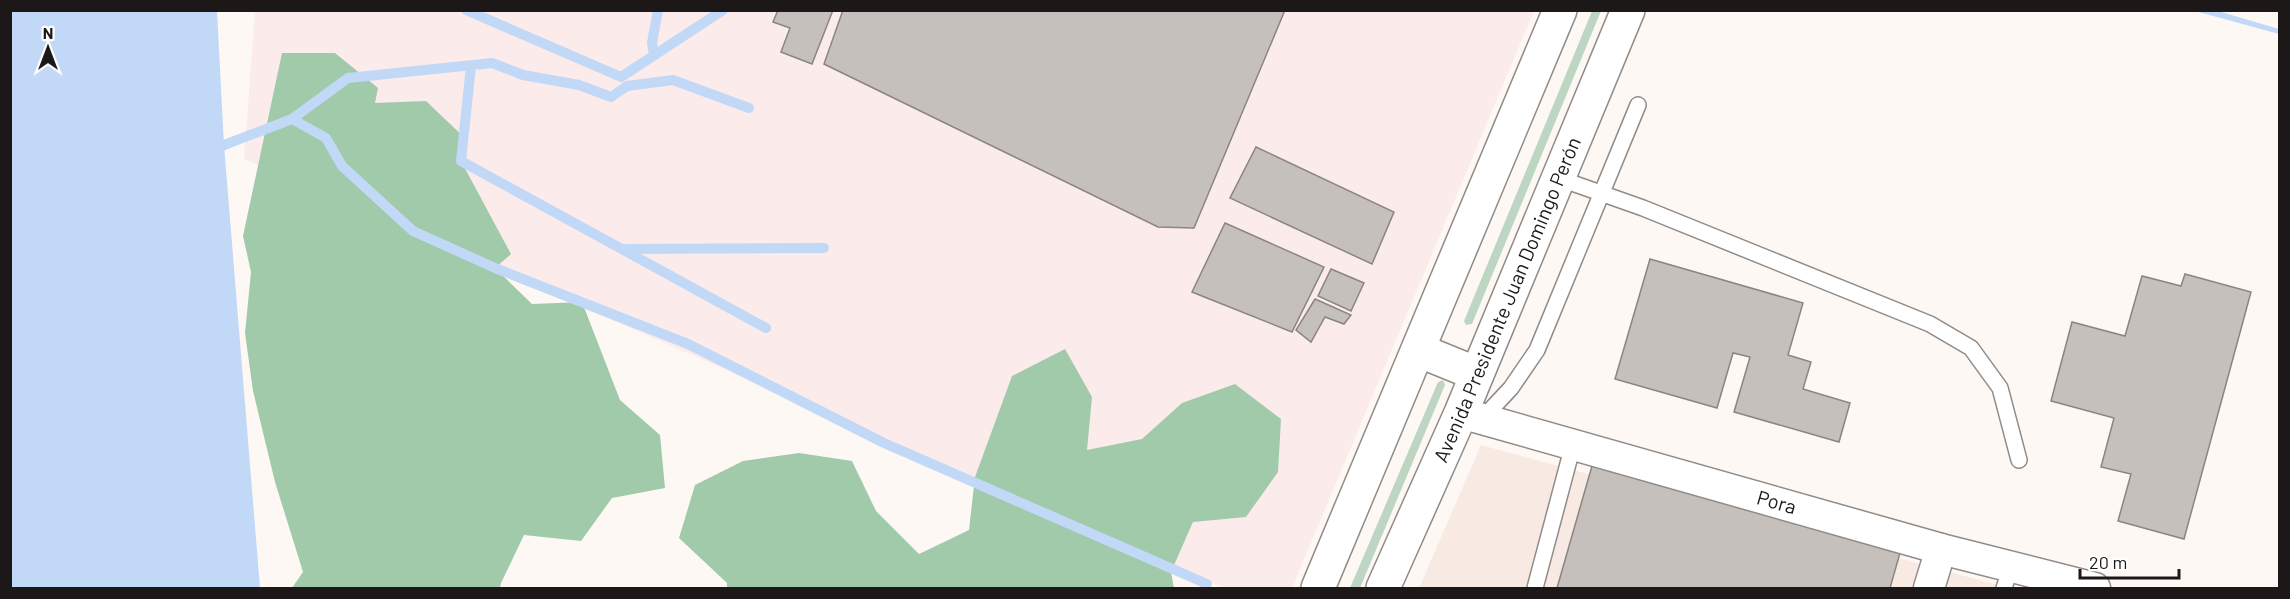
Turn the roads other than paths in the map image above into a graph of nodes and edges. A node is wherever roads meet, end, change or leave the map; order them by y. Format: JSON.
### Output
{"nodes":[{"id":1,"x":1560,"y":10,"type":"edge"},
{"id":2,"x":1628,"y":10,"type":"edge"},
{"id":3,"x":1638,"y":105,"type":"dead end"},
{"id":4,"x":1558,"y":178,"type":"junction"},
{"id":5,"x":1601,"y":194,"type":"junction"},
{"id":6,"x":1418,"y":350,"type":"junction"},
{"id":7,"x":1477,"y":374,"type":"junction"},
{"id":8,"x":1472,"y":416,"type":"junction"},
{"id":9,"x":1573,"y":445,"type":"junction"},
{"id":10,"x":2019,"y":460,"type":"dead end"},
{"id":11,"x":1941,"y":549,"type":"junction"},
{"id":12,"x":2007,"y":578,"type":"edge"},
{"id":13,"x":1318,"y":588,"type":"edge"},
{"id":14,"x":1383,"y":588,"type":"edge"},
{"id":15,"x":1535,"y":588,"type":"edge"},
{"id":16,"x":1929,"y":588,"type":"edge"},
{"id":17,"x":2095,"y":588,"type":"edge"}],
"edges":[{"from":1,"to":6,"type":"main road"},
{"from":2,"to":4,"type":"main road","name":"Avenida Presidente Juan Domingo Perón"},
{"from":3,"to":5,"type":"lane"},
{"from":4,"to":5,"type":"lane"},
{"from":4,"to":7,"type":"main road","name":"Avenida Presidente Juan Domingo Perón"},
{"from":5,"to":8,"type":"lane"},
{"from":5,"to":10,"type":"lane"},
{"from":6,"to":7,"type":"main road"},
{"from":6,"to":13,"type":"main road"},
{"from":7,"to":8,"type":"main road","name":"Avenida Presidente Juan Domingo Perón"},
{"from":8,"to":9,"type":"street","name":"Pora"},
{"from":8,"to":14,"type":"main road","name":"Avenida Presidente Juan Domingo Perón"},
{"from":9,"to":11,"type":"street","name":"Pora"},
{"from":9,"to":15,"type":"lane"},
{"from":11,"to":12,"type":"street","name":"Pora"},
{"from":11,"to":16,"type":"street"},
{"from":12,"to":17,"type":"street","name":"Pora"}]}
